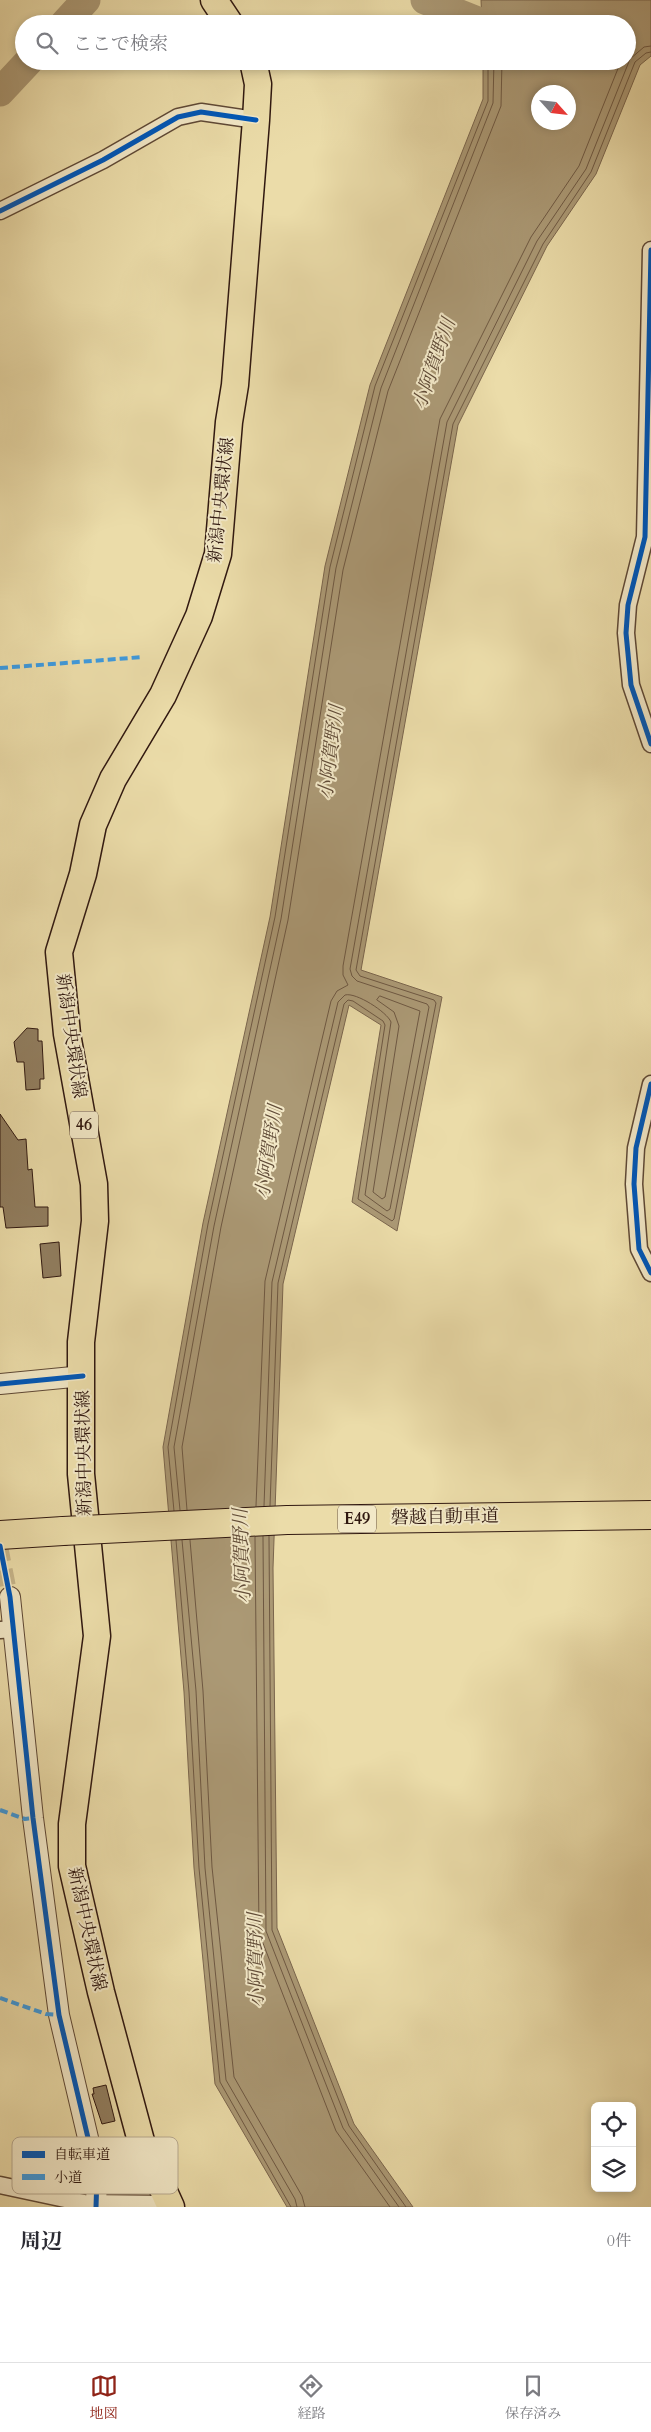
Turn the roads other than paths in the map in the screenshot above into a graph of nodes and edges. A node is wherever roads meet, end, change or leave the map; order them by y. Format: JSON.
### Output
{"nodes":[{"id":1,"x":214,"y":0,"type":"edge"},
{"id":2,"x":224,"y":15,"type":"edge"},
{"id":3,"x":255,"y":70,"type":"edge"},
{"id":4,"x":256,"y":120,"type":"junction"},
{"id":5,"x":0,"y":211,"type":"edge"},
{"id":6,"x":651,"y":250,"type":"edge"},
{"id":7,"x":650,"y":408,"type":"edge"},
{"id":8,"x":651,"y":744,"type":"edge"},
{"id":9,"x":651,"y":1084,"type":"edge"},
{"id":10,"x":651,"y":1273,"type":"edge"},
{"id":11,"x":83,"y":1376,"type":"junction"},
{"id":12,"x":0,"y":1384,"type":"edge"},
{"id":13,"x":651,"y":1515,"type":"edge"},
{"id":14,"x":0,"y":1535,"type":"edge"},
{"id":15,"x":10,"y":1597,"type":"tunnel mouth"},
{"id":16,"x":6,"y":1630,"type":"edge"},
{"id":17,"x":88,"y":2137,"type":"edge"},
{"id":18,"x":140,"y":2137,"type":"edge"},
{"id":19,"x":42,"y":2194,"type":"edge"},
{"id":20,"x":165,"y":2194,"type":"edge"},
{"id":21,"x":97,"y":2205,"type":"edge"},
{"id":22,"x":170,"y":2206,"type":"edge"}],
"edges":[{"from":1,"to":2,"type":"main road"},
{"from":3,"to":4,"type":"main road","name":"新潟中央環状線","number":"46"},
{"from":4,"to":5,"type":"street"},
{"from":4,"to":11,"type":"main road","name":"新潟中央環状線","number":"46"},
{"from":6,"to":7,"type":"street"},
{"from":7,"to":8,"type":"street"},
{"from":9,"to":10,"type":"street"},
{"from":11,"to":12,"type":"street"},
{"from":11,"to":18,"type":"main road","name":"新潟中央環状線","number":"46"},
{"from":13,"to":14,"type":"highway","name":"磐越自動車道","number":"E49","bridge":true},
{"from":15,"to":16,"type":"street"},
{"from":16,"to":17,"type":"street"},
{"from":19,"to":21,"type":"street"},
{"from":20,"to":22,"type":"main road","name":"新潟中央環状線","number":"46"},
{"from":21,"to":22,"type":"street"}]}
